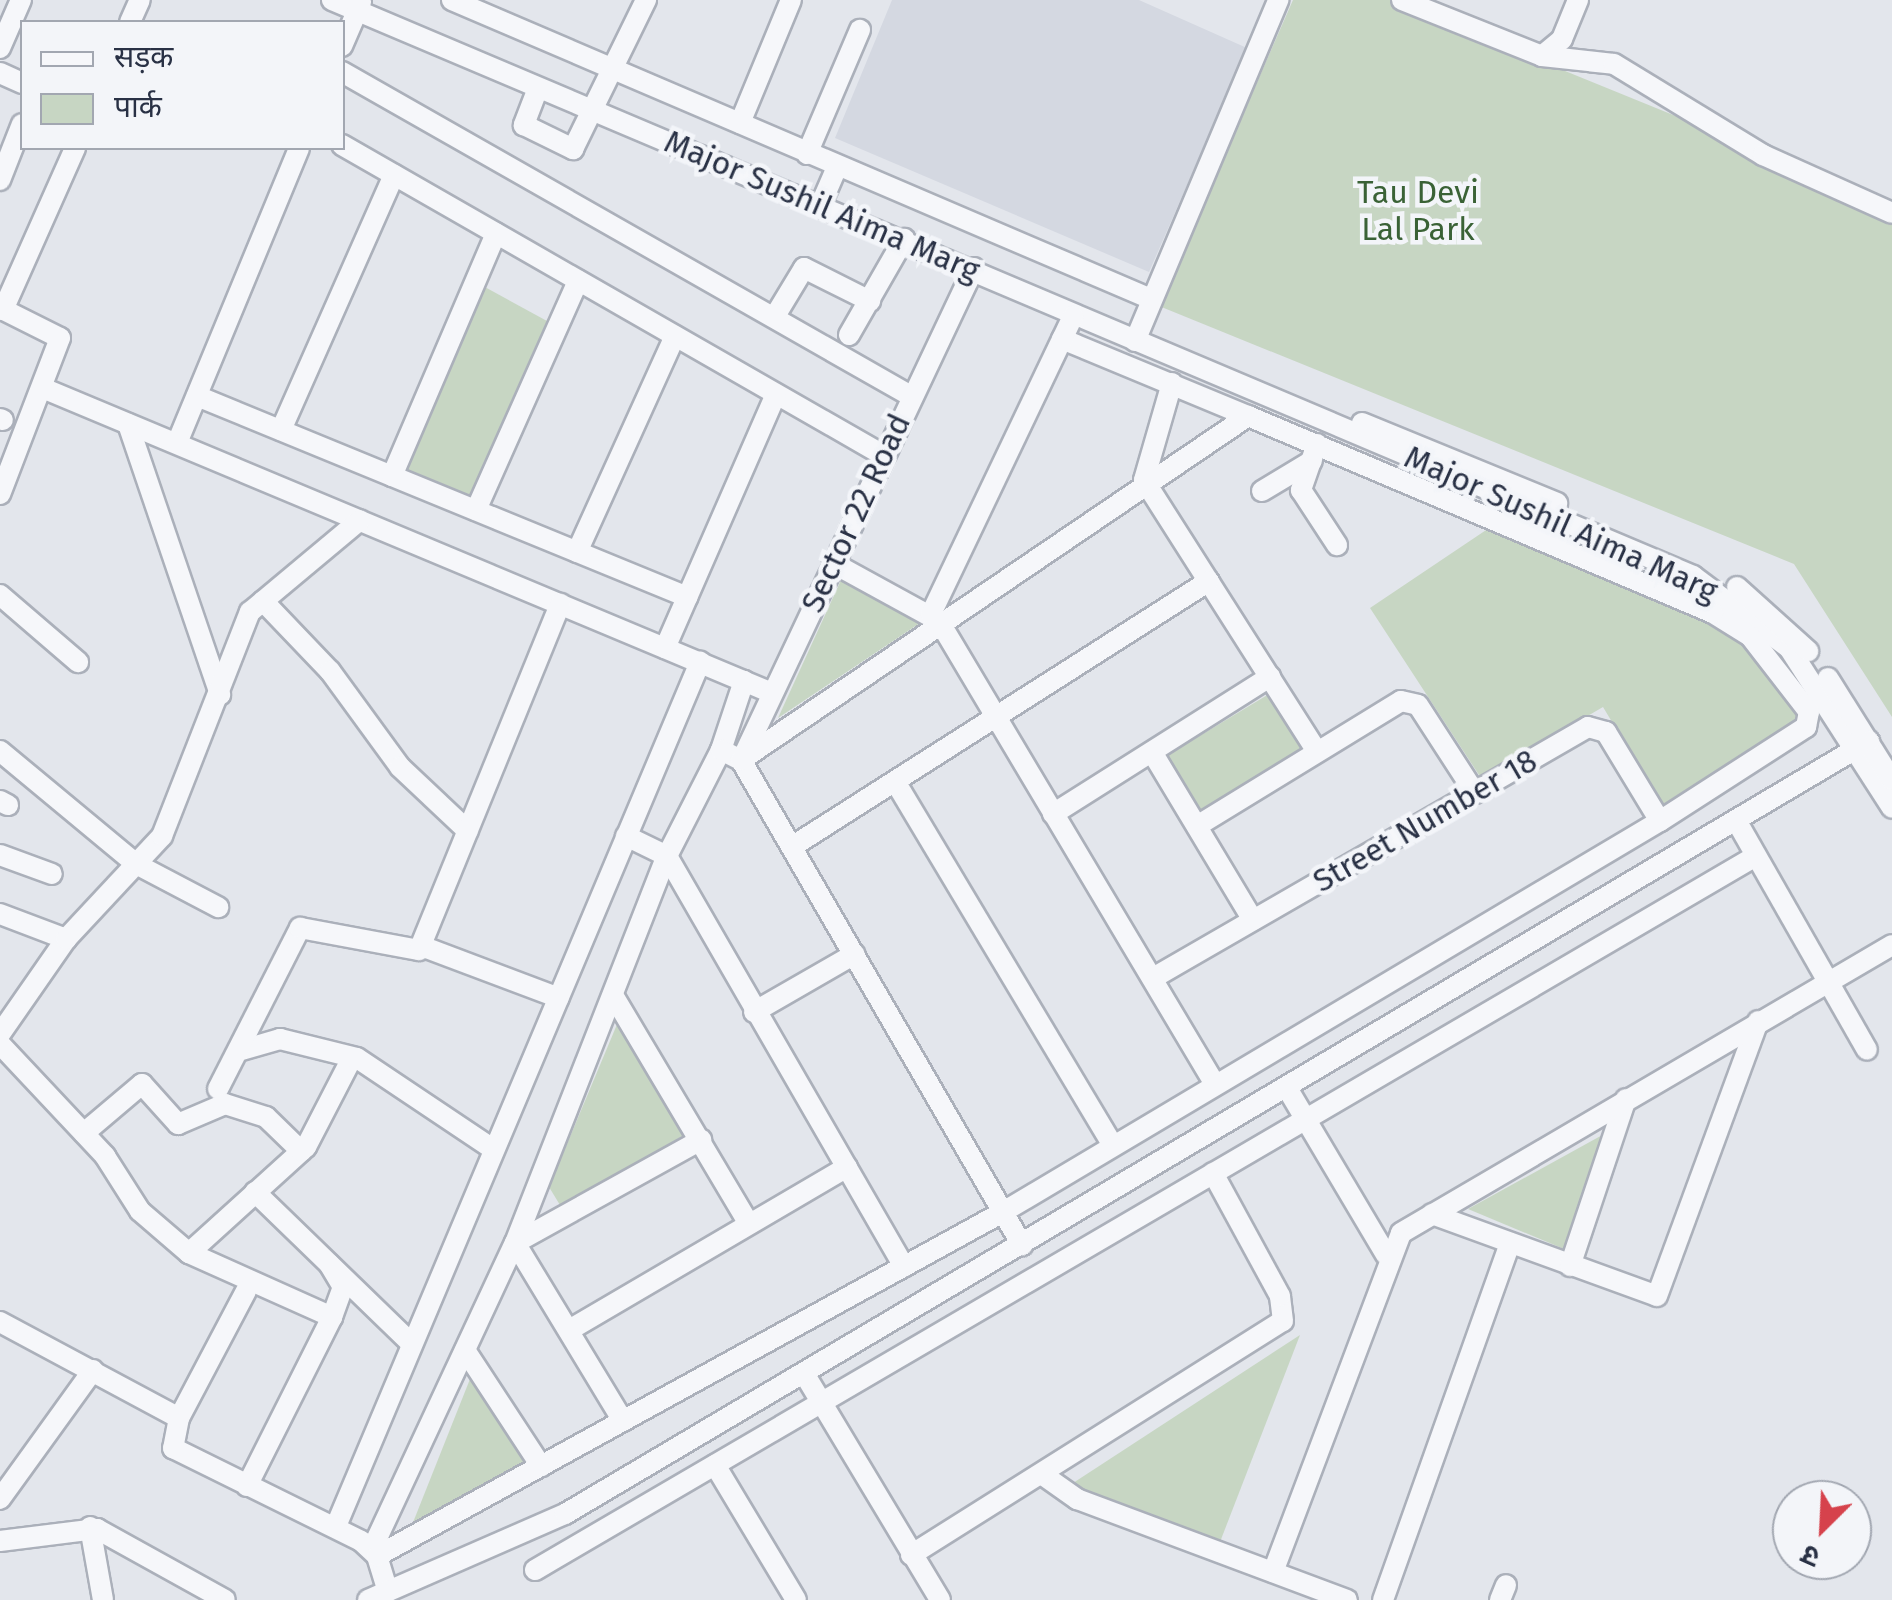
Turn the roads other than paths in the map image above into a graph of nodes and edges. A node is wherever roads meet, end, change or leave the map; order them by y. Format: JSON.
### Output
{"nodes":[{"id":1,"x":21,"y":0,"type":"edge"},
{"id":2,"x":332,"y":0,"type":"edge"},
{"id":3,"x":452,"y":0,"type":"edge"},
{"id":4,"x":646,"y":0,"type":"edge"},
{"id":5,"x":792,"y":0,"type":"edge"},
{"id":6,"x":1278,"y":0,"type":"edge"},
{"id":7,"x":1402,"y":0,"type":"edge"},
{"id":8,"x":1578,"y":0,"type":"edge"},
{"id":9,"x":360,"y":5,"type":"edge"},
{"id":10,"x":498,"y":9,"type":"edge"},
{"id":11,"x":860,"y":30,"type":"dead end"},
{"id":12,"x":345,"y":39,"type":"edge"},
{"id":13,"x":0,"y":48,"type":"edge"},
{"id":14,"x":1542,"y":56,"type":"junction"},
{"id":15,"x":615,"y":70,"type":"junction"},
{"id":16,"x":345,"y":74,"type":"edge"},
{"id":17,"x":538,"y":88,"type":"junction"},
{"id":18,"x":587,"y":109,"type":"junction"},
{"id":19,"x":740,"y":123,"type":"junction"},
{"id":20,"x":20,"y":129,"type":"edge"},
{"id":21,"x":345,"y":147,"type":"edge"},
{"id":22,"x":74,"y":150,"type":"edge"},
{"id":23,"x":298,"y":150,"type":"edge"},
{"id":24,"x":807,"y":154,"type":"junction"},
{"id":25,"x":837,"y":167,"type":"junction"},
{"id":26,"x":394,"y":175,"type":"junction"},
{"id":27,"x":0,"y":180,"type":"edge"},
{"id":28,"x":822,"y":204,"type":"junction"},
{"id":29,"x":1892,"y":212,"type":"edge"},
{"id":30,"x":496,"y":233,"type":"junction"},
{"id":31,"x":904,"y":239,"type":"junction"},
{"id":32,"x":974,"y":268,"type":"junction"},
{"id":33,"x":578,"y":280,"type":"junction"},
{"id":34,"x":1152,"y":299,"type":"junction"},
{"id":35,"x":870,"y":302,"type":"junction"},
{"id":36,"x":2,"y":309,"type":"edge"},
{"id":37,"x":774,"y":316,"type":"junction"},
{"id":38,"x":1073,"y":316,"type":"junction"},
{"id":39,"x":849,"y":335,"type":"dead end"},
{"id":40,"x":675,"y":336,"type":"junction"},
{"id":41,"x":1062,"y":339,"type":"junction"},
{"id":42,"x":1134,"y":341,"type":"junction"},
{"id":43,"x":1172,"y":384,"type":"junction"},
{"id":44,"x":44,"y":388,"type":"junction"},
{"id":45,"x":776,"y":394,"type":"junction"},
{"id":46,"x":197,"y":396,"type":"junction"},
{"id":47,"x":911,"y":396,"type":"junction"},
{"id":48,"x":1248,"y":416,"type":"junction"},
{"id":49,"x":128,"y":424,"type":"junction"},
{"id":50,"x":281,"y":430,"type":"junction"},
{"id":51,"x":177,"y":443,"type":"junction"},
{"id":52,"x":1315,"y":452,"type":"junction"},
{"id":53,"x":883,"y":455,"type":"junction"},
{"id":54,"x":392,"y":476,"type":"junction"},
{"id":55,"x":1144,"y":480,"type":"junction"},
{"id":56,"x":1262,"y":490,"type":"dead end"},
{"id":57,"x":0,"y":494,"type":"edge"},
{"id":58,"x":476,"y":510,"type":"junction"},
{"id":59,"x":360,"y":520,"type":"junction"},
{"id":60,"x":1337,"y":545,"type":"dead end"},
{"id":61,"x":577,"y":552,"type":"junction"},
{"id":62,"x":833,"y":562,"type":"junction"},
{"id":63,"x":1209,"y":581,"type":"junction"},
{"id":64,"x":0,"y":595,"type":"edge"},
{"id":65,"x":687,"y":597,"type":"junction"},
{"id":66,"x":263,"y":600,"type":"junction"},
{"id":67,"x":560,"y":604,"type":"junction"},
{"id":68,"x":935,"y":617,"type":"junction"},
{"id":69,"x":664,"y":648,"type":"junction"},
{"id":70,"x":78,"y":662,"type":"dead end"},
{"id":71,"x":700,"y":662,"type":"junction"},
{"id":72,"x":1270,"y":677,"type":"junction"},
{"id":73,"x":744,"y":681,"type":"junction"},
{"id":74,"x":772,"y":692,"type":"junction"},
{"id":75,"x":220,"y":694,"type":"junction"},
{"id":76,"x":994,"y":720,"type":"junction"},
{"id":77,"x":1862,"y":745,"type":"junction"},
{"id":78,"x":721,"y":750,"type":"junction"},
{"id":79,"x":1316,"y":750,"type":"junction"},
{"id":80,"x":0,"y":751,"type":"edge"},
{"id":81,"x":1152,"y":752,"type":"junction"},
{"id":82,"x":741,"y":760,"type":"junction"},
{"id":83,"x":1892,"y":780,"type":"edge"},
{"id":84,"x":896,"y":783,"type":"junction"},
{"id":85,"x":1475,"y":793,"type":"junction"},
{"id":86,"x":1892,"y":808,"type":"edge"},
{"id":87,"x":1053,"y":814,"type":"junction"},
{"id":88,"x":1660,"y":821,"type":"junction"},
{"id":89,"x":1736,"y":822,"type":"junction"},
{"id":90,"x":1197,"y":826,"type":"junction"},
{"id":91,"x":468,"y":831,"type":"junction"},
{"id":92,"x":626,"y":836,"type":"junction"},
{"id":93,"x":793,"y":846,"type":"junction"},
{"id":94,"x":0,"y":854,"type":"edge"},
{"id":95,"x":668,"y":856,"type":"junction"},
{"id":96,"x":1756,"y":856,"type":"junction"},
{"id":97,"x":136,"y":864,"type":"junction"},
{"id":98,"x":52,"y":874,"type":"dead end"},
{"id":99,"x":218,"y":907,"type":"dead end"},
{"id":100,"x":0,"y":914,"type":"edge"},
{"id":101,"x":1253,"y":920,"type":"junction"},
{"id":102,"x":66,"y":939,"type":"junction"},
{"id":103,"x":1892,"y":945,"type":"edge"},
{"id":104,"x":421,"y":946,"type":"junction"},
{"id":105,"x":855,"y":954,"type":"junction"},
{"id":106,"x":1153,"y":978,"type":"junction"},
{"id":107,"x":1828,"y":982,"type":"junction"},
{"id":108,"x":613,"y":995,"type":"junction"},
{"id":109,"x":560,"y":998,"type":"junction"},
{"id":110,"x":754,"y":1012,"type":"junction"},
{"id":111,"x":1758,"y":1021,"type":"junction"},
{"id":112,"x":0,"y":1034,"type":"edge"},
{"id":113,"x":0,"y":1044,"type":"edge"},
{"id":114,"x":242,"y":1050,"type":"junction"},
{"id":115,"x":1867,"y":1050,"type":"dead end"},
{"id":116,"x":352,"y":1058,"type":"junction"},
{"id":117,"x":1213,"y":1081,"type":"junction"},
{"id":118,"x":1287,"y":1088,"type":"junction"},
{"id":119,"x":218,"y":1089,"type":"dead end"},
{"id":120,"x":1626,"y":1099,"type":"junction"},
{"id":121,"x":1305,"y":1119,"type":"junction"},
{"id":122,"x":84,"y":1133,"type":"junction"},
{"id":123,"x":700,"y":1140,"type":"junction"},
{"id":124,"x":1110,"y":1141,"type":"junction"},
{"id":125,"x":493,"y":1149,"type":"junction"},
{"id":126,"x":301,"y":1151,"type":"junction"},
{"id":127,"x":847,"y":1167,"type":"junction"},
{"id":128,"x":1213,"y":1172,"type":"junction"},
{"id":129,"x":255,"y":1192,"type":"junction"},
{"id":130,"x":1003,"y":1212,"type":"junction"},
{"id":131,"x":1432,"y":1214,"type":"junction"},
{"id":132,"x":749,"y":1224,"type":"junction"},
{"id":133,"x":1510,"y":1242,"type":"junction"},
{"id":134,"x":514,"y":1243,"type":"junction"},
{"id":135,"x":1022,"y":1245,"type":"junction"},
{"id":136,"x":189,"y":1253,"type":"junction"},
{"id":137,"x":1386,"y":1255,"type":"junction"},
{"id":138,"x":330,"y":1264,"type":"junction"},
{"id":139,"x":904,"y":1266,"type":"junction"},
{"id":140,"x":1570,"y":1266,"type":"junction"},
{"id":141,"x":246,"y":1292,"type":"dead end"},
{"id":142,"x":332,"y":1317,"type":"junction"},
{"id":143,"x":1,"y":1323,"type":"edge"},
{"id":144,"x":572,"y":1329,"type":"junction"},
{"id":145,"x":411,"y":1343,"type":"junction"},
{"id":146,"x":465,"y":1350,"type":"junction"},
{"id":147,"x":93,"y":1370,"type":"junction"},
{"id":148,"x":805,"y":1375,"type":"junction"},
{"id":149,"x":821,"y":1404,"type":"junction"},
{"id":150,"x":179,"y":1418,"type":"junction"},
{"id":151,"x":623,"y":1421,"type":"junction"},
{"id":152,"x":716,"y":1465,"type":"junction"},
{"id":153,"x":541,"y":1466,"type":"junction"},
{"id":154,"x":1043,"y":1475,"type":"junction"},
{"id":155,"x":247,"y":1486,"type":"junction"},
{"id":156,"x":0,"y":1498,"type":"edge"},
{"id":157,"x":336,"y":1526,"type":"junction"},
{"id":158,"x":90,"y":1527,"type":"junction"},
{"id":159,"x":0,"y":1541,"type":"edge"},
{"id":160,"x":375,"y":1553,"type":"junction"},
{"id":161,"x":911,"y":1555,"type":"junction"},
{"id":162,"x":534,"y":1570,"type":"dead end"},
{"id":163,"x":1273,"y":1572,"type":"junction"},
{"id":164,"x":388,"y":1592,"type":"junction"},
{"id":165,"x":790,"y":1598,"type":"edge"},
{"id":166,"x":103,"y":1600,"type":"edge"},
{"id":167,"x":225,"y":1600,"type":"edge"},
{"id":168,"x":368,"y":1600,"type":"edge"},
{"id":169,"x":940,"y":1600,"type":"edge"},
{"id":170,"x":1346,"y":1600,"type":"edge"},
{"id":171,"x":1383,"y":1600,"type":"edge"}],
"edges":[{"from":1,"to":13,"type":"street"},
{"from":2,"to":9,"type":"street","name":"Major Sushil Aima Marg"},
{"from":3,"to":10,"type":"street"},
{"from":4,"to":15,"type":"street"},
{"from":5,"to":19,"type":"street"},
{"from":6,"to":34,"type":"street"},
{"from":7,"to":14,"type":"street"},
{"from":8,"to":14,"type":"street"},
{"from":9,"to":12,"type":"street"},
{"from":9,"to":17,"type":"street","name":"Major Sushil Aima Marg"},
{"from":10,"to":15,"type":"street"},
{"from":11,"to":24,"type":"street"},
{"from":14,"to":29,"type":"street"},
{"from":15,"to":18,"type":"street"},
{"from":15,"to":19,"type":"street"},
{"from":16,"to":37,"type":"street"},
{"from":17,"to":18,"type":"street","name":"Major Sushil Aima Marg"},
{"from":17,"to":18,"type":"street"},
{"from":18,"to":28,"type":"street","name":"Major Sushil Aima Marg"},
{"from":19,"to":24,"type":"street"},
{"from":20,"to":27,"type":"street"},
{"from":21,"to":26,"type":"street"},
{"from":22,"to":36,"type":"street"},
{"from":23,"to":46,"type":"street"},
{"from":24,"to":25,"type":"street"},
{"from":25,"to":28,"type":"street"},
{"from":25,"to":34,"type":"street"},
{"from":26,"to":30,"type":"street"},
{"from":26,"to":50,"type":"street"},
{"from":28,"to":31,"type":"street","name":"Major Sushil Aima Marg"},
{"from":30,"to":33,"type":"street"},
{"from":30,"to":54,"type":"street"},
{"from":31,"to":32,"type":"street","name":"Major Sushil Aima Marg"},
{"from":31,"to":35,"type":"street"},
{"from":32,"to":38,"type":"street","name":"Major Sushil Aima Marg"},
{"from":32,"to":47,"type":"street","name":"Sector 22 Road"},
{"from":33,"to":40,"type":"street"},
{"from":33,"to":58,"type":"street"},
{"from":34,"to":42,"type":"street"},
{"from":35,"to":37,"type":"street"},
{"from":35,"to":39,"type":"street"},
{"from":36,"to":44,"type":"street"},
{"from":37,"to":47,"type":"street"},
{"from":38,"to":41,"type":"street"},
{"from":38,"to":42,"type":"street","name":"Major Sushil Aima Marg"},
{"from":40,"to":45,"type":"street"},
{"from":40,"to":61,"type":"street"},
{"from":41,"to":43,"type":"street"},
{"from":41,"to":68,"type":"street"},
{"from":42,"to":77,"type":"street","name":"Major Sushil Aima Marg"},
{"from":43,"to":48,"type":"street"},
{"from":43,"to":55,"type":"street"},
{"from":44,"to":49,"type":"street"},
{"from":44,"to":57,"type":"street"},
{"from":45,"to":53,"type":"street"},
{"from":45,"to":65,"type":"street"},
{"from":46,"to":50,"type":"street"},
{"from":46,"to":51,"type":"street"},
{"from":47,"to":53,"type":"street","name":"Sector 22 Road"},
{"from":48,"to":52,"type":"street"},
{"from":48,"to":55,"type":"street"},
{"from":49,"to":51,"type":"street"},
{"from":49,"to":75,"type":"street"},
{"from":50,"to":54,"type":"street"},
{"from":51,"to":59,"type":"street"},
{"from":52,"to":56,"type":"street"},
{"from":52,"to":60,"type":"street"},
{"from":52,"to":88,"type":"street"},
{"from":53,"to":62,"type":"street","name":"Sector 22 Road"},
{"from":54,"to":58,"type":"street"},
{"from":55,"to":63,"type":"street"},
{"from":55,"to":68,"type":"street"},
{"from":58,"to":61,"type":"street"},
{"from":59,"to":66,"type":"street"},
{"from":59,"to":67,"type":"street"},
{"from":61,"to":65,"type":"street"},
{"from":62,"to":68,"type":"street"},
{"from":62,"to":74,"type":"street","name":"Sector 22 Road"},
{"from":63,"to":72,"type":"street"},
{"from":63,"to":76,"type":"street"},
{"from":64,"to":70,"type":"street"},
{"from":65,"to":69,"type":"street"},
{"from":66,"to":75,"type":"street"},
{"from":66,"to":91,"type":"street"},
{"from":67,"to":69,"type":"street"},
{"from":67,"to":91,"type":"street"},
{"from":68,"to":76,"type":"street"},
{"from":68,"to":82,"type":"street"},
{"from":69,"to":71,"type":"street"},
{"from":71,"to":73,"type":"street"},
{"from":71,"to":92,"type":"street"},
{"from":72,"to":79,"type":"street"},
{"from":72,"to":81,"type":"street"},
{"from":73,"to":74,"type":"street"},
{"from":73,"to":78,"type":"street"},
{"from":74,"to":82,"type":"street","name":"Sector 22 Road"},
{"from":75,"to":97,"type":"street"},
{"from":76,"to":84,"type":"street"},
{"from":76,"to":87,"type":"street"},
{"from":77,"to":83,"type":"street","name":"Major Sushil Aima Marg"},
{"from":77,"to":86,"type":"street","name":"Major Sushil Aima Marg"},
{"from":77,"to":89,"type":"street"},
{"from":78,"to":82,"type":"street"},
{"from":78,"to":95,"type":"street"},
{"from":79,"to":85,"type":"street"},
{"from":79,"to":90,"type":"street"},
{"from":80,"to":97,"type":"street"},
{"from":81,"to":87,"type":"street"},
{"from":81,"to":90,"type":"street"},
{"from":82,"to":93,"type":"street"},
{"from":84,"to":93,"type":"street"},
{"from":84,"to":124,"type":"street"},
{"from":85,"to":88,"type":"street","name":"Street Number 18"},
{"from":85,"to":101,"type":"street","name":"Street Number 18"},
{"from":87,"to":106,"type":"street"},
{"from":88,"to":117,"type":"street"},
{"from":89,"to":96,"type":"street"},
{"from":89,"to":118,"type":"street"},
{"from":90,"to":101,"type":"street"},
{"from":91,"to":104,"type":"street"},
{"from":92,"to":95,"type":"street"},
{"from":92,"to":109,"type":"street"},
{"from":93,"to":105,"type":"street"},
{"from":94,"to":98,"type":"street"},
{"from":95,"to":108,"type":"street"},
{"from":95,"to":110,"type":"street"},
{"from":96,"to":107,"type":"street"},
{"from":96,"to":121,"type":"street"},
{"from":97,"to":99,"type":"street"},
{"from":97,"to":102,"type":"street"},
{"from":100,"to":102,"type":"street"},
{"from":101,"to":106,"type":"street","name":"Street Number 18"},
{"from":102,"to":112,"type":"street"},
{"from":103,"to":107,"type":"street"},
{"from":104,"to":109,"type":"street"},
{"from":104,"to":114,"type":"street"},
{"from":105,"to":110,"type":"street"},
{"from":105,"to":130,"type":"street"},
{"from":106,"to":117,"type":"street"},
{"from":107,"to":111,"type":"street"},
{"from":107,"to":115,"type":"street"},
{"from":108,"to":123,"type":"street"},
{"from":108,"to":134,"type":"street"},
{"from":109,"to":125,"type":"street"},
{"from":110,"to":127,"type":"street"},
{"from":111,"to":120,"type":"street"},
{"from":111,"to":140,"type":"street"},
{"from":113,"to":122,"type":"street"},
{"from":114,"to":116,"type":"street"},
{"from":114,"to":119,"type":"street"},
{"from":116,"to":125,"type":"street"},
{"from":116,"to":126,"type":"street"},
{"from":117,"to":124,"type":"street"},
{"from":118,"to":121,"type":"street"},
{"from":118,"to":135,"type":"street"},
{"from":120,"to":131,"type":"street"},
{"from":120,"to":140,"type":"street"},
{"from":121,"to":128,"type":"street"},
{"from":121,"to":137,"type":"street"},
{"from":122,"to":126,"type":"street"},
{"from":122,"to":136,"type":"street"},
{"from":123,"to":132,"type":"street"},
{"from":123,"to":134,"type":"street"},
{"from":124,"to":130,"type":"street"},
{"from":125,"to":145,"type":"street"},
{"from":126,"to":129,"type":"street"},
{"from":127,"to":132,"type":"street"},
{"from":127,"to":139,"type":"street"},
{"from":128,"to":149,"type":"street"},
{"from":128,"to":154,"type":"street"},
{"from":129,"to":136,"type":"street"},
{"from":129,"to":138,"type":"street"},
{"from":130,"to":135,"type":"street"},
{"from":130,"to":139,"type":"street"},
{"from":131,"to":133,"type":"street"},
{"from":131,"to":137,"type":"street"},
{"from":132,"to":144,"type":"street"},
{"from":133,"to":140,"type":"street"},
{"from":133,"to":171,"type":"street"},
{"from":134,"to":144,"type":"street"},
{"from":134,"to":146,"type":"street"},
{"from":135,"to":148,"type":"street"},
{"from":136,"to":142,"type":"street"},
{"from":137,"to":163,"type":"street"},
{"from":138,"to":142,"type":"street"},
{"from":138,"to":145,"type":"street"},
{"from":139,"to":151,"type":"street"},
{"from":141,"to":150,"type":"street"},
{"from":142,"to":155,"type":"street"},
{"from":143,"to":147,"type":"street"},
{"from":144,"to":151,"type":"street"},
{"from":145,"to":157,"type":"street"},
{"from":146,"to":153,"type":"street"},
{"from":146,"to":160,"type":"street"},
{"from":147,"to":150,"type":"street"},
{"from":147,"to":156,"type":"street"},
{"from":148,"to":149,"type":"street"},
{"from":148,"to":164,"type":"street"},
{"from":149,"to":152,"type":"street"},
{"from":149,"to":161,"type":"street"},
{"from":150,"to":155,"type":"street"},
{"from":151,"to":153,"type":"street"},
{"from":152,"to":162,"type":"street"},
{"from":152,"to":165,"type":"street"},
{"from":153,"to":160,"type":"street"},
{"from":154,"to":161,"type":"street"},
{"from":154,"to":163,"type":"street"},
{"from":155,"to":157,"type":"street"},
{"from":157,"to":160,"type":"street"},
{"from":158,"to":159,"type":"street"},
{"from":158,"to":166,"type":"street"},
{"from":158,"to":167,"type":"street"},
{"from":160,"to":164,"type":"street"},
{"from":161,"to":169,"type":"street"},
{"from":163,"to":170,"type":"street"},
{"from":164,"to":168,"type":"street"}]}
